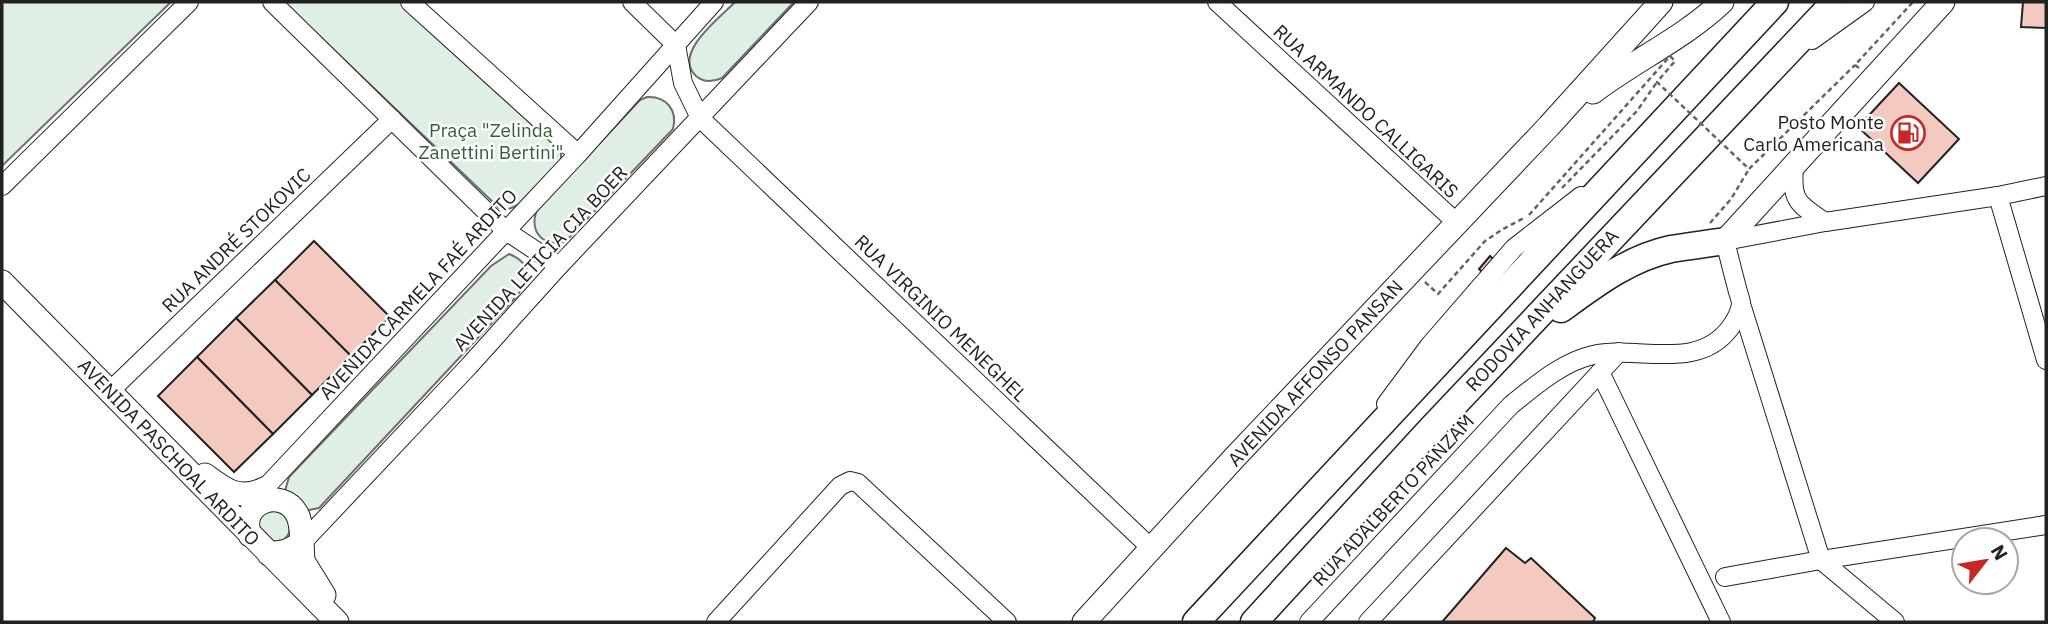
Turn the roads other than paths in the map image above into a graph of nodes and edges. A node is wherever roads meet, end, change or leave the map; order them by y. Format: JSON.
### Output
{"nodes":[{"id":1,"x":189,"y":2,"type":"edge"},
{"id":2,"x":272,"y":2,"type":"edge"},
{"id":3,"x":410,"y":2,"type":"edge"},
{"id":4,"x":632,"y":2,"type":"edge"},
{"id":5,"x":714,"y":2,"type":"edge"},
{"id":6,"x":809,"y":2,"type":"edge"},
{"id":7,"x":1217,"y":2,"type":"edge"},
{"id":8,"x":1661,"y":2,"type":"edge"},
{"id":9,"x":1722,"y":2,"type":"edge"},
{"id":10,"x":1775,"y":2,"type":"edge"},
{"id":11,"x":1835,"y":2,"type":"edge"},
{"id":12,"x":1865,"y":2,"type":"edge"},
{"id":13,"x":1943,"y":2,"type":"edge"},
{"id":14,"x":676,"y":45,"type":"junction"},
{"id":15,"x":1769,"y":71,"type":"junction"},
{"id":16,"x":700,"y":118,"type":"junction"},
{"id":17,"x":392,"y":119,"type":"junction"},
{"id":18,"x":1549,"y":126,"type":"junction"},
{"id":19,"x":578,"y":154,"type":"junction"},
{"id":20,"x":1794,"y":167,"type":"junction"},
{"id":21,"x":2,"y":186,"type":"edge"},
{"id":22,"x":2046,"y":186,"type":"edge"},
{"id":23,"x":1998,"y":196,"type":"junction"},
{"id":24,"x":1825,"y":222,"type":"junction"},
{"id":25,"x":1457,"y":223,"type":"junction"},
{"id":26,"x":506,"y":231,"type":"junction"},
{"id":27,"x":1725,"y":241,"type":"junction"},
{"id":28,"x":559,"y":266,"type":"junction"},
{"id":29,"x":2,"y":282,"type":"edge"},
{"id":30,"x":1741,"y":304,"type":"junction"},
{"id":31,"x":1619,"y":352,"type":"junction"},
{"id":32,"x":2046,"y":360,"type":"edge"},
{"id":33,"x":1600,"y":372,"type":"junction"},
{"id":34,"x":110,"y":391,"type":"junction"},
{"id":35,"x":1431,"y":429,"type":"junction"},
{"id":36,"x":181,"y":463,"type":"junction"},
{"id":37,"x":265,"y":495,"type":"junction"},
{"id":38,"x":2046,"y":525,"type":"edge"},
{"id":39,"x":250,"y":535,"type":"junction"},
{"id":40,"x":302,"y":543,"type":"junction"},
{"id":41,"x":1152,"y":549,"type":"junction"},
{"id":42,"x":269,"y":554,"type":"junction"},
{"id":43,"x":1821,"y":560,"type":"junction"},
{"id":44,"x":1725,"y":577,"type":"dead end"},
{"id":45,"x":337,"y":622,"type":"edge"},
{"id":46,"x":716,"y":622,"type":"edge"},
{"id":47,"x":1007,"y":622,"type":"edge"},
{"id":48,"x":1084,"y":622,"type":"edge"},
{"id":49,"x":1196,"y":622,"type":"edge"},
{"id":50,"x":1254,"y":622,"type":"edge"},
{"id":51,"x":1309,"y":622,"type":"edge"},
{"id":52,"x":1368,"y":622,"type":"edge"},
{"id":53,"x":1721,"y":622,"type":"edge"},
{"id":54,"x":1895,"y":622,"type":"edge"}],
"edges":[{"from":1,"to":21,"type":"street"},
{"from":2,"to":17,"type":"street"},
{"from":3,"to":19,"type":"street"},
{"from":4,"to":14,"type":"street"},
{"from":5,"to":14,"type":"street","name":"AVENIDA CARMELA FAÉ ARDITO"},
{"from":6,"to":16,"type":"street","name":"AVENIDA LETICIA CIA BOER"},
{"from":7,"to":25,"type":"street","name":"RUA ARMANDO CALLIGARIS"},
{"from":8,"to":18,"type":"main road","name":"AVENIDA AFFONSO PANSAN"},
{"from":9,"to":18,"type":"main road","name":"AVENIDA AFFONSO PANSAN"},
{"from":10,"to":49,"type":"highway","name":"RODOVIA ANHANGUERA"},
{"from":11,"to":15,"type":"highway","name":"RODOVIA ANHANGUERA"},
{"from":12,"to":15,"type":"street"},
{"from":13,"to":20,"type":"main road"},
{"from":14,"to":16,"type":"street"},
{"from":14,"to":19,"type":"street","name":"AVENIDA CARMELA FAÉ ARDITO"},
{"from":15,"to":35,"type":"highway","name":"RODOVIA ANHANGUERA"},
{"from":16,"to":28,"type":"street","name":"AVENIDA LETICIA CIA BOER"},
{"from":16,"to":41,"type":"street","name":"RUA VIRGINIO MENEGHEL"},
{"from":17,"to":26,"type":"street"},
{"from":17,"to":34,"type":"street","name":"RUA ANDRÉ STOKOVIC"},
{"from":18,"to":25,"type":"main road","name":"AVENIDA AFFONSO PANSAN"},
{"from":19,"to":26,"type":"street","name":"AVENIDA CARMELA FAÉ ARDITO"},
{"from":20,"to":24,"type":"street"},
{"from":20,"to":27,"type":"main road"},
{"from":22,"to":23,"type":"street"},
{"from":23,"to":24,"type":"street"},
{"from":23,"to":32,"type":"street"},
{"from":24,"to":27,"type":"street"},
{"from":25,"to":41,"type":"main road","name":"AVENIDA AFFONSO PANSAN"},
{"from":26,"to":28,"type":"street"},
{"from":26,"to":37,"type":"street","name":"AVENIDA CARMELA FAÉ ARDITO"},
{"from":27,"to":30,"type":"street"},
{"from":27,"to":35,"type":"highway"},
{"from":28,"to":40,"type":"street","name":"AVENIDA LETICIA CIA BOER"},
{"from":29,"to":34,"type":"main road","name":"AVENIDA PASCHOAL ARDITO"},
{"from":30,"to":31,"type":"street","name":"RUA ADALBERTO PANZAM"},
{"from":30,"to":43,"type":"street"},
{"from":31,"to":33,"type":"street"},
{"from":31,"to":51,"type":"street","name":"RUA ADALBERTO PANZAM"},
{"from":33,"to":52,"type":"street"},
{"from":33,"to":53,"type":"street"},
{"from":34,"to":36,"type":"main road","name":"AVENIDA PASCHOAL ARDITO"},
{"from":35,"to":50,"type":"highway","name":"RODOVIA ANHANGUERA"},
{"from":36,"to":37,"type":"main road"},
{"from":36,"to":39,"type":"main road","name":"AVENIDA PASCHOAL ARDITO"},
{"from":37,"to":39,"type":"main road"},
{"from":37,"to":40,"type":"main road"},
{"from":38,"to":43,"type":"street"},
{"from":39,"to":42,"type":"main road","name":"AVENIDA PASCHOAL ARDITO"},
{"from":40,"to":42,"type":"main road"},
{"from":40,"to":45,"type":"main road"},
{"from":41,"to":48,"type":"main road","name":"AVENIDA AFFONSO PANSAN"},
{"from":42,"to":45,"type":"main road","name":"AVENIDA PASCHOAL ARDITO"},
{"from":43,"to":44,"type":"street"},
{"from":43,"to":54,"type":"street"},
{"from":46,"to":47,"type":"street"}]}
